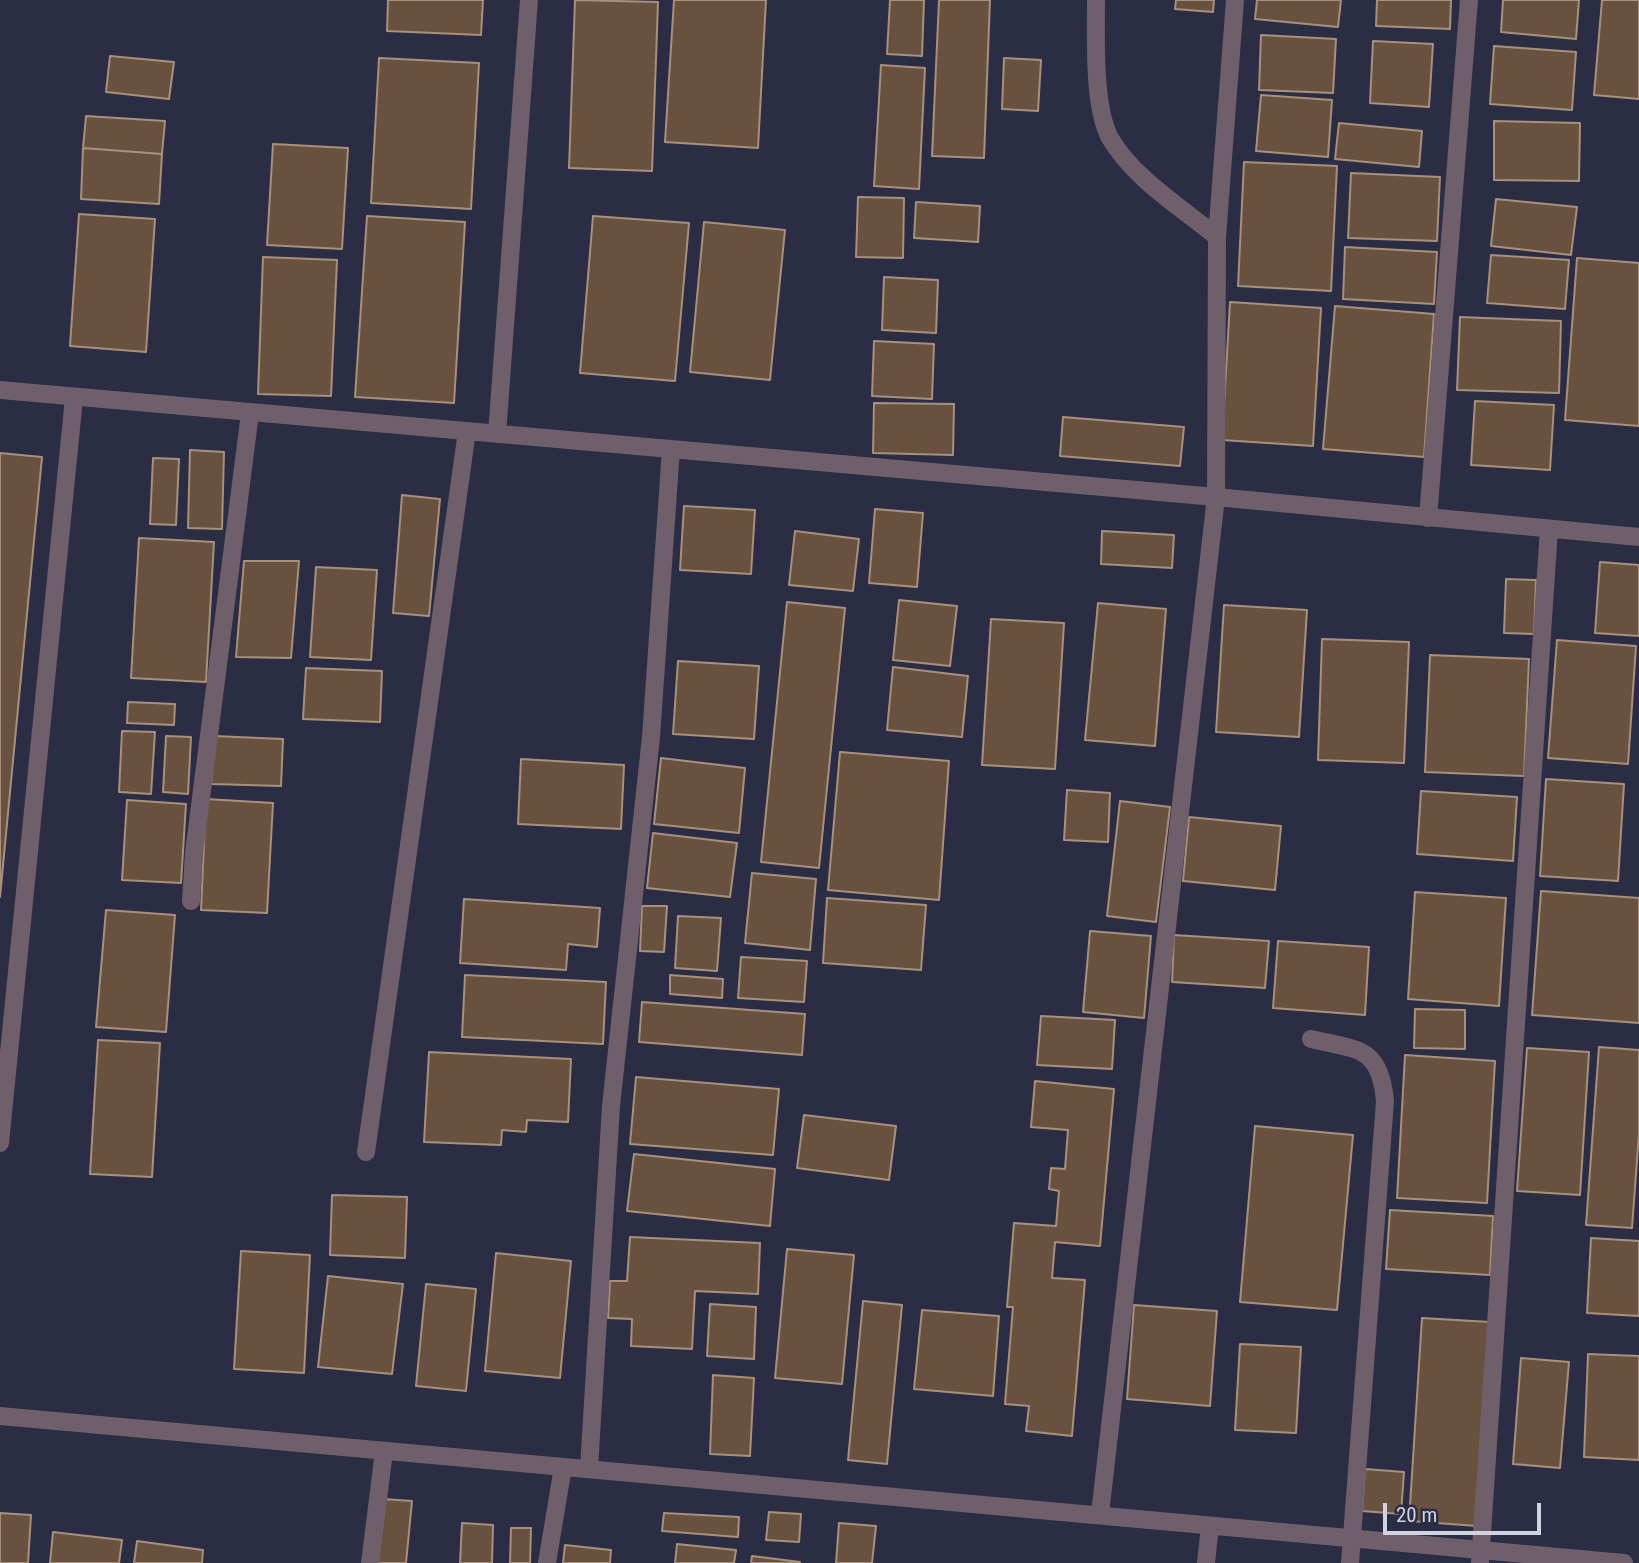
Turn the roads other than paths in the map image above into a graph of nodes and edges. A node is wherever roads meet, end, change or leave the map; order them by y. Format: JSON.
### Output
{"nodes":[{"id":1,"x":529,"y":0,"type":"edge"},
{"id":2,"x":1096,"y":0,"type":"edge"},
{"id":3,"x":1235,"y":0,"type":"edge"},
{"id":4,"x":1469,"y":0,"type":"edge"},
{"id":5,"x":1217,"y":237,"type":"junction"},
{"id":6,"x":0,"y":390,"type":"edge"},
{"id":7,"x":74,"y":398,"type":"junction"},
{"id":8,"x":250,"y":414,"type":"junction"},
{"id":9,"x":467,"y":431,"type":"junction"},
{"id":10,"x":497,"y":434,"type":"junction"},
{"id":11,"x":671,"y":449,"type":"junction"},
{"id":12,"x":1216,"y":497,"type":"junction"},
{"id":13,"x":1428,"y":518,"type":"junction"},
{"id":14,"x":1549,"y":529,"type":"junction"},
{"id":15,"x":1639,"y":537,"type":"edge"},
{"id":16,"x":191,"y":901,"type":"dead end"},
{"id":17,"x":1311,"y":1039,"type":"dead end"},
{"id":18,"x":0,"y":1143,"type":"edge"},
{"id":19,"x":366,"y":1152,"type":"dead end"},
{"id":20,"x":0,"y":1416,"type":"edge"},
{"id":21,"x":384,"y":1451,"type":"junction"},
{"id":22,"x":563,"y":1467,"type":"junction"},
{"id":23,"x":589,"y":1468,"type":"junction"},
{"id":24,"x":1100,"y":1514,"type":"junction"},
{"id":25,"x":1210,"y":1526,"type":"junction"},
{"id":26,"x":1353,"y":1538,"type":"junction"},
{"id":27,"x":1480,"y":1556,"type":"edge"},
{"id":28,"x":370,"y":1563,"type":"edge"},
{"id":29,"x":547,"y":1563,"type":"edge"},
{"id":30,"x":1206,"y":1563,"type":"edge"},
{"id":31,"x":1350,"y":1563,"type":"edge"},
{"id":32,"x":1624,"y":1563,"type":"edge"}],
"edges":[{"from":1,"to":10,"type":"street"},
{"from":2,"to":5,"type":"street"},
{"from":3,"to":5,"type":"street"},
{"from":4,"to":13,"type":"street"},
{"from":5,"to":12,"type":"street"},
{"from":6,"to":7,"type":"street"},
{"from":7,"to":8,"type":"street"},
{"from":7,"to":18,"type":"street"},
{"from":8,"to":9,"type":"street"},
{"from":8,"to":16,"type":"street"},
{"from":9,"to":10,"type":"street"},
{"from":9,"to":19,"type":"street"},
{"from":10,"to":11,"type":"street"},
{"from":11,"to":12,"type":"street"},
{"from":11,"to":23,"type":"street"},
{"from":12,"to":13,"type":"street"},
{"from":12,"to":24,"type":"street"},
{"from":13,"to":14,"type":"street"},
{"from":14,"to":15,"type":"street"},
{"from":14,"to":27,"type":"street"},
{"from":17,"to":26,"type":"street"},
{"from":20,"to":21,"type":"street"},
{"from":21,"to":22,"type":"street"},
{"from":21,"to":28,"type":"street"},
{"from":22,"to":23,"type":"street"},
{"from":22,"to":29,"type":"street"},
{"from":23,"to":24,"type":"street"},
{"from":24,"to":25,"type":"street"},
{"from":25,"to":26,"type":"street"},
{"from":25,"to":30,"type":"street"},
{"from":26,"to":27,"type":"street"},
{"from":26,"to":31,"type":"street"},
{"from":27,"to":32,"type":"street"}]}
